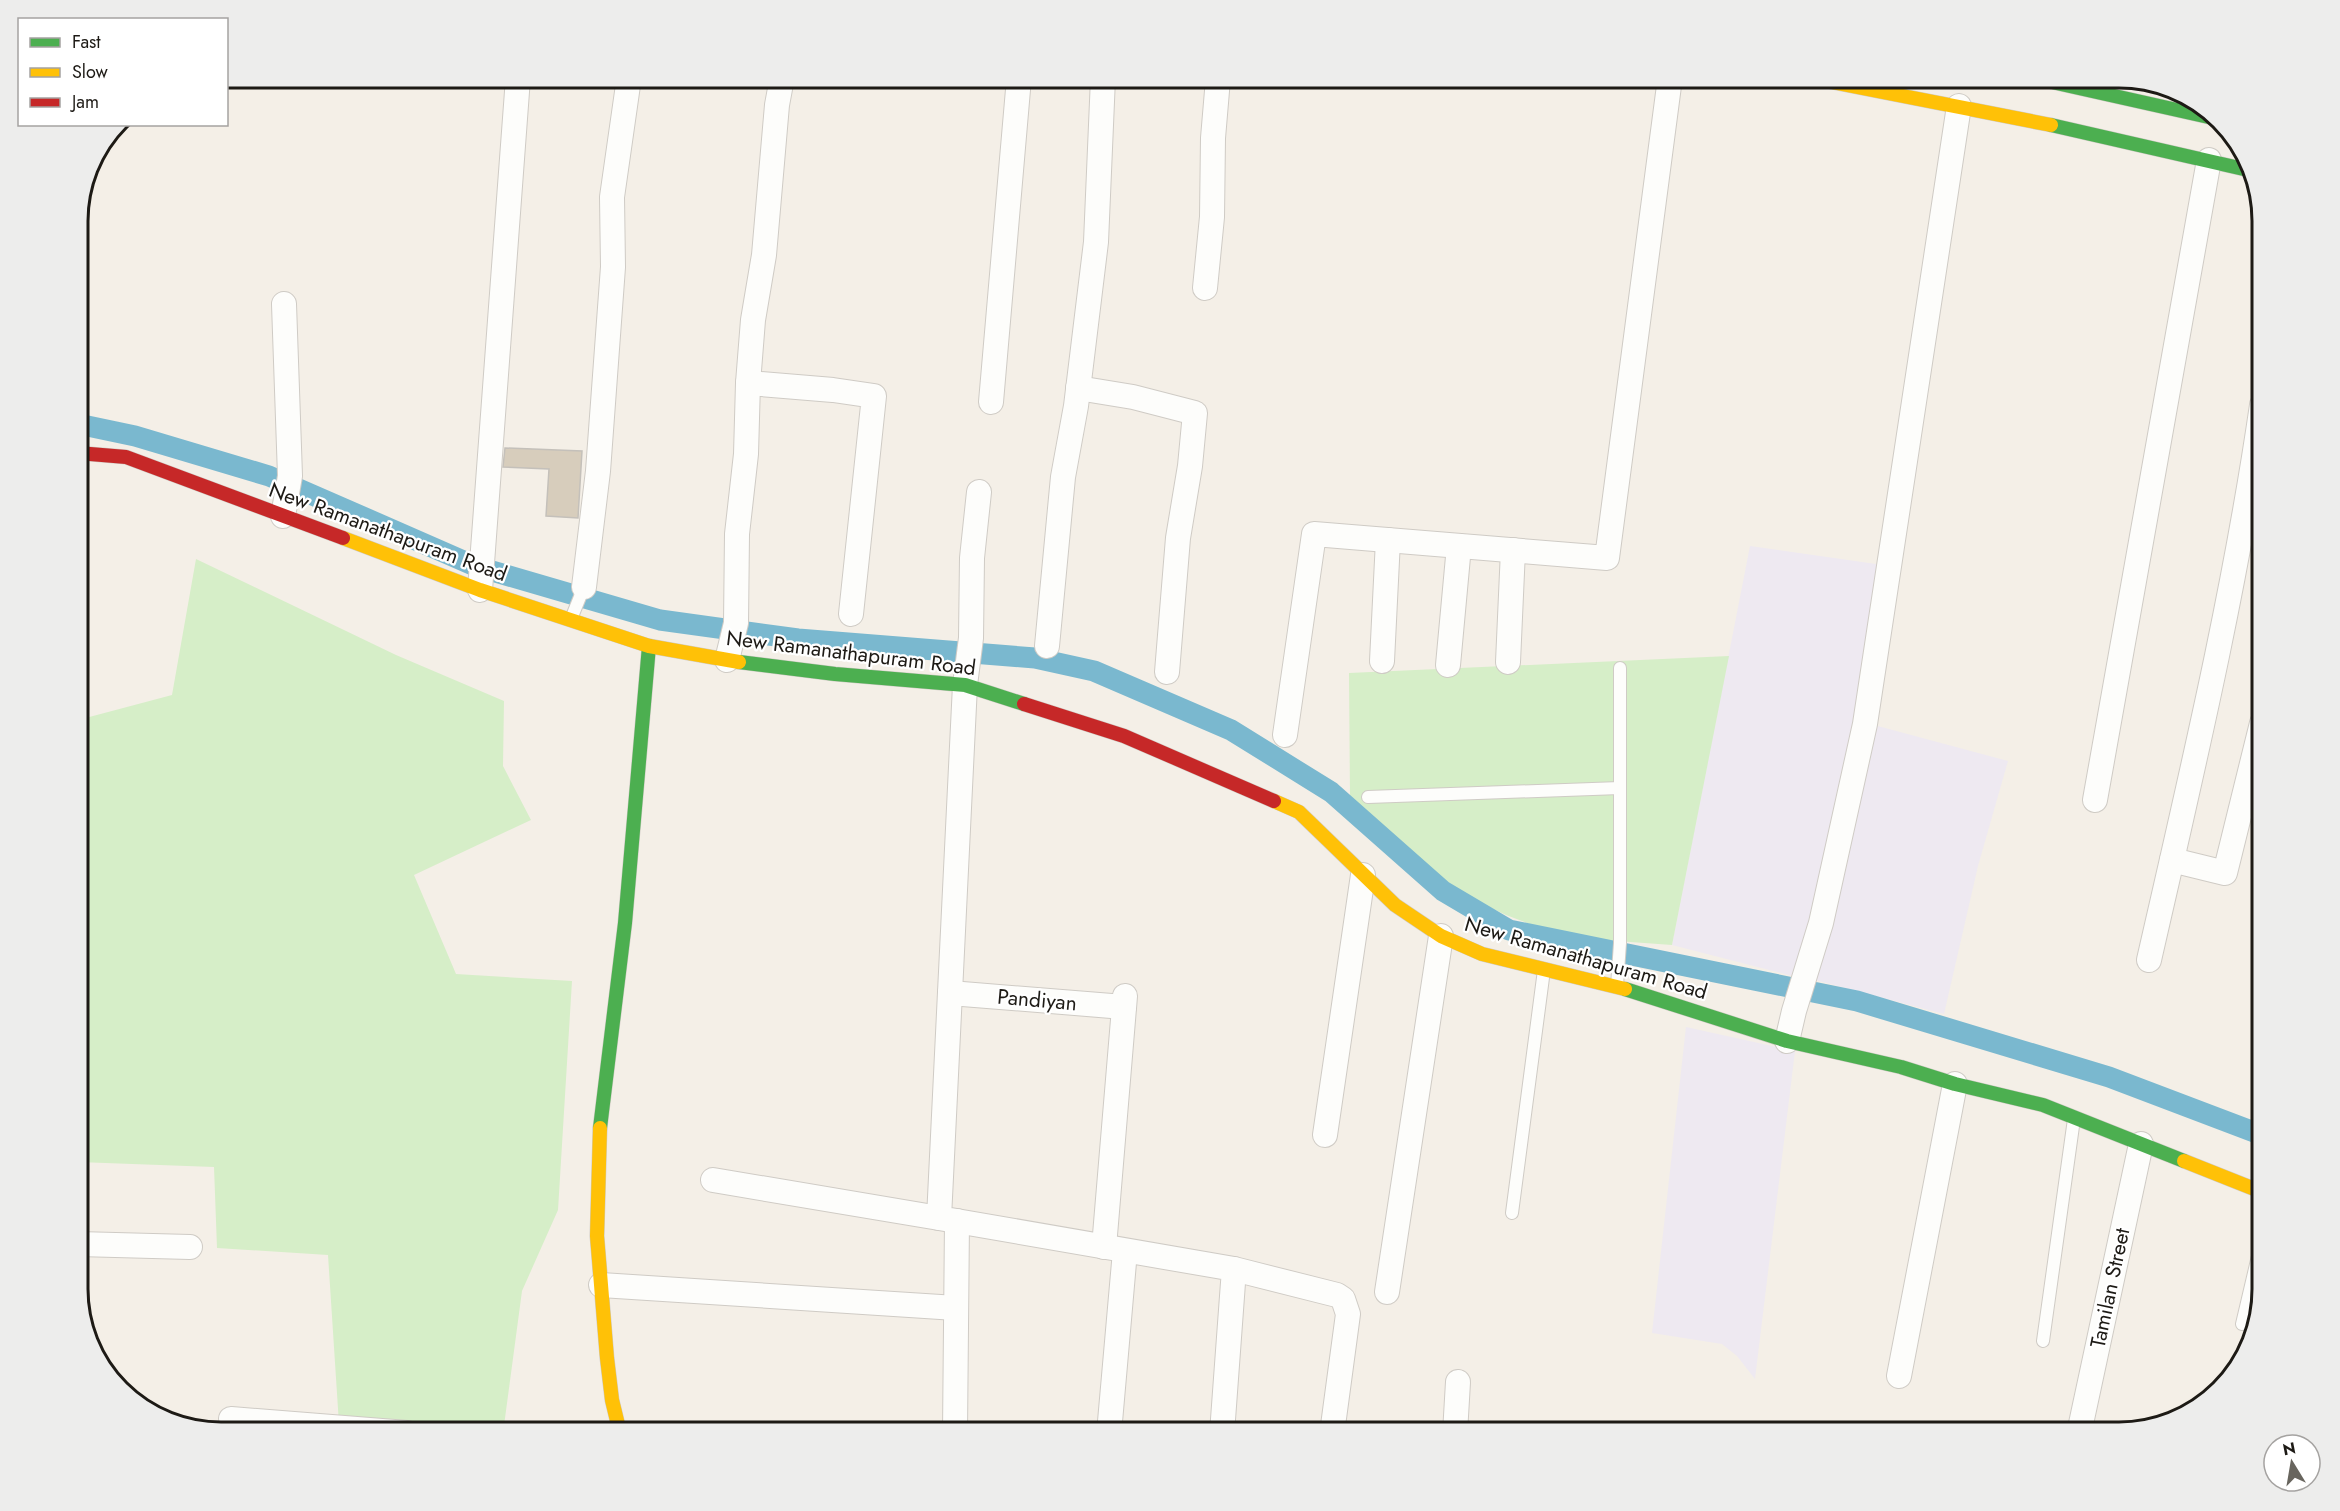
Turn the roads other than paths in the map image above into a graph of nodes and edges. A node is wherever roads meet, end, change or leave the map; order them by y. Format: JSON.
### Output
{"nodes":[{"id":1,"x":1217,"y":88,"type":"edge"},
{"id":2,"x":1669,"y":88,"type":"edge"},
{"id":3,"x":1865,"y":88,"type":"edge"},
{"id":4,"x":2090,"y":88,"type":"edge"},
{"id":5,"x":517,"y":89,"type":"edge"},
{"id":6,"x":627,"y":89,"type":"edge"},
{"id":7,"x":780,"y":89,"type":"edge"},
{"id":8,"x":1018,"y":89,"type":"edge"},
{"id":9,"x":1102,"y":89,"type":"edge"},
{"id":10,"x":2181,"y":104,"type":"edge"},
{"id":11,"x":1959,"y":106,"type":"junction"},
{"id":12,"x":2209,"y":160,"type":"junction"},
{"id":13,"x":2240,"y":169,"type":"edge"},
{"id":14,"x":1205,"y":288,"type":"dead end"},
{"id":15,"x":284,"y":304,"type":"dead end"},
{"id":16,"x":748,"y":383,"type":"junction"},
{"id":17,"x":1078,"y":388,"type":"junction"},
{"id":18,"x":991,"y":402,"type":"dead end"},
{"id":19,"x":89,"y":454,"type":"edge"},
{"id":20,"x":2252,"y":462,"type":"edge"},
{"id":21,"x":979,"y":492,"type":"dead end"},
{"id":22,"x":287,"y":495,"type":"junction"},
{"id":23,"x":1388,"y":540,"type":"junction"},
{"id":24,"x":1459,"y":546,"type":"junction"},
{"id":25,"x":1513,"y":550,"type":"junction"},
{"id":26,"x":482,"y":572,"type":"junction"},
{"id":27,"x":581,"y":597,"type":"joint"},
{"id":28,"x":851,"y":614,"type":"dead end"},
{"id":29,"x":570,"y":620,"type":"junction"},
{"id":30,"x":732,"y":641,"type":"junction"},
{"id":31,"x":649,"y":646,"type":"junction"},
{"id":32,"x":1047,"y":646,"type":"dead end"},
{"id":33,"x":1382,"y":662,"type":"dead end"},
{"id":34,"x":1508,"y":662,"type":"dead end"},
{"id":35,"x":968,"y":663,"type":"junction"},
{"id":36,"x":1448,"y":665,"type":"dead end"},
{"id":37,"x":1620,"y":668,"type":"dead end"},
{"id":38,"x":1167,"y":672,"type":"dead end"},
{"id":39,"x":1285,"y":735,"type":"dead end"},
{"id":40,"x":2252,"y":764,"type":"edge"},
{"id":41,"x":1620,"y":788,"type":"junction"},
{"id":42,"x":1368,"y":797,"type":"dead end"},
{"id":43,"x":2094,"y":800,"type":"dead end"},
{"id":44,"x":2172,"y":860,"type":"junction"},
{"id":45,"x":1363,"y":875,"type":"junction"},
{"id":46,"x":1441,"y":936,"type":"junction"},
{"id":47,"x":2149,"y":960,"type":"dead end"},
{"id":48,"x":1544,"y":969,"type":"junction"},
{"id":49,"x":1617,"y":987,"type":"junction"},
{"id":50,"x":950,"y":993,"type":"junction"},
{"id":51,"x":1787,"y":1041,"type":"junction"},
{"id":52,"x":1955,"y":1084,"type":"junction"},
{"id":53,"x":2074,"y":1118,"type":"junction"},
{"id":54,"x":1325,"y":1135,"type":"dead end"},
{"id":55,"x":2141,"y":1144,"type":"junction"},
{"id":56,"x":713,"y":1180,"type":"dead end"},
{"id":57,"x":2252,"y":1188,"type":"edge"},
{"id":58,"x":1512,"y":1213,"type":"dead end"},
{"id":59,"x":948,"y":1219,"type":"junction"},
{"id":60,"x":89,"y":1244,"type":"edge"},
{"id":61,"x":190,"y":1247,"type":"dead end"},
{"id":62,"x":1114,"y":1249,"type":"junction"},
{"id":63,"x":1234,"y":1269,"type":"junction"},
{"id":64,"x":2252,"y":1282,"type":"edge"},
{"id":65,"x":601,"y":1285,"type":"junction"},
{"id":66,"x":1387,"y":1292,"type":"dead end"},
{"id":67,"x":956,"y":1308,"type":"junction"},
{"id":68,"x":2242,"y":1324,"type":"dead end"},
{"id":69,"x":2043,"y":1341,"type":"dead end"},
{"id":70,"x":1899,"y":1376,"type":"dead end"},
{"id":71,"x":1458,"y":1382,"type":"dead end"},
{"id":72,"x":231,"y":1419,"type":"dead end"},
{"id":73,"x":281,"y":1423,"type":"edge"},
{"id":74,"x":618,"y":1423,"type":"edge"},
{"id":75,"x":955,"y":1423,"type":"edge"},
{"id":76,"x":1109,"y":1423,"type":"edge"},
{"id":77,"x":1223,"y":1423,"type":"edge"},
{"id":78,"x":1333,"y":1423,"type":"edge"},
{"id":79,"x":1456,"y":1423,"type":"edge"},
{"id":80,"x":2081,"y":1423,"type":"edge"}],
"edges":[{"from":1,"to":14,"type":"street"},
{"from":2,"to":25,"type":"street"},
{"from":3,"to":11,"type":"main road"},
{"from":4,"to":10,"type":"main road"},
{"from":5,"to":26,"type":"street"},
{"from":6,"to":27,"type":"street"},
{"from":7,"to":16,"type":"street"},
{"from":8,"to":18,"type":"street"},
{"from":9,"to":17,"type":"street"},
{"from":11,"to":12,"type":"main road"},
{"from":11,"to":51,"type":"street"},
{"from":12,"to":13,"type":"main road"},
{"from":12,"to":43,"type":"street"},
{"from":15,"to":22,"type":"street"},
{"from":16,"to":28,"type":"street"},
{"from":16,"to":30,"type":"street"},
{"from":17,"to":32,"type":"street"},
{"from":17,"to":38,"type":"street"},
{"from":19,"to":22,"type":"main road","name":"New Ramanathapuram Road"},
{"from":20,"to":44,"type":"street"},
{"from":21,"to":35,"type":"street"},
{"from":22,"to":26,"type":"main road","name":"New Ramanathapuram Road"},
{"from":23,"to":24,"type":"street"},
{"from":23,"to":33,"type":"street"},
{"from":23,"to":39,"type":"street"},
{"from":24,"to":25,"type":"street"},
{"from":24,"to":36,"type":"street"},
{"from":25,"to":34,"type":"street"},
{"from":26,"to":29,"type":"main road","name":"New Ramanathapuram Road"},
{"from":27,"to":29,"type":"lane"},
{"from":29,"to":31,"type":"main road","name":"New Ramanathapuram Road"},
{"from":30,"to":31,"type":"main road","name":"New Ramanathapuram Road"},
{"from":30,"to":35,"type":"main road","name":"New Ramanathapuram Road"},
{"from":31,"to":65,"type":"main road"},
{"from":35,"to":45,"type":"main road","name":"New Ramanathapuram Road"},
{"from":35,"to":50,"type":"street"},
{"from":37,"to":41,"type":"lane"},
{"from":40,"to":44,"type":"street"},
{"from":41,"to":42,"type":"lane"},
{"from":41,"to":49,"type":"lane"},
{"from":44,"to":47,"type":"street"},
{"from":45,"to":46,"type":"main road","name":"New Ramanathapuram Road"},
{"from":45,"to":54,"type":"street"},
{"from":46,"to":48,"type":"main road","name":"New Ramanathapuram Road"},
{"from":46,"to":66,"type":"street"},
{"from":48,"to":49,"type":"main road","name":"New Ramanathapuram Road"},
{"from":48,"to":58,"type":"lane"},
{"from":49,"to":51,"type":"main road","name":"New Ramanathapuram Road"},
{"from":50,"to":59,"type":"street"},
{"from":50,"to":62,"type":"street","name":"Pandiyan"},
{"from":51,"to":52,"type":"main road","name":"New Ramanathapuram Road"},
{"from":52,"to":53,"type":"main road","name":"New Ramanathapuram Road"},
{"from":52,"to":70,"type":"street"},
{"from":53,"to":55,"type":"main road","name":"New Ramanathapuram Road"},
{"from":53,"to":69,"type":"lane"},
{"from":55,"to":57,"type":"main road","name":"New Ramanathapuram Road"},
{"from":55,"to":80,"type":"street","name":"Tamilan Street"},
{"from":56,"to":59,"type":"street"},
{"from":59,"to":62,"type":"street"},
{"from":59,"to":67,"type":"street"},
{"from":60,"to":61,"type":"street"},
{"from":62,"to":63,"type":"street"},
{"from":62,"to":76,"type":"street"},
{"from":63,"to":77,"type":"street"},
{"from":63,"to":78,"type":"street"},
{"from":64,"to":68,"type":"lane"},
{"from":65,"to":67,"type":"street"},
{"from":65,"to":74,"type":"main road"},
{"from":67,"to":75,"type":"street"},
{"from":71,"to":79,"type":"street"},
{"from":72,"to":73,"type":"street"}]}
